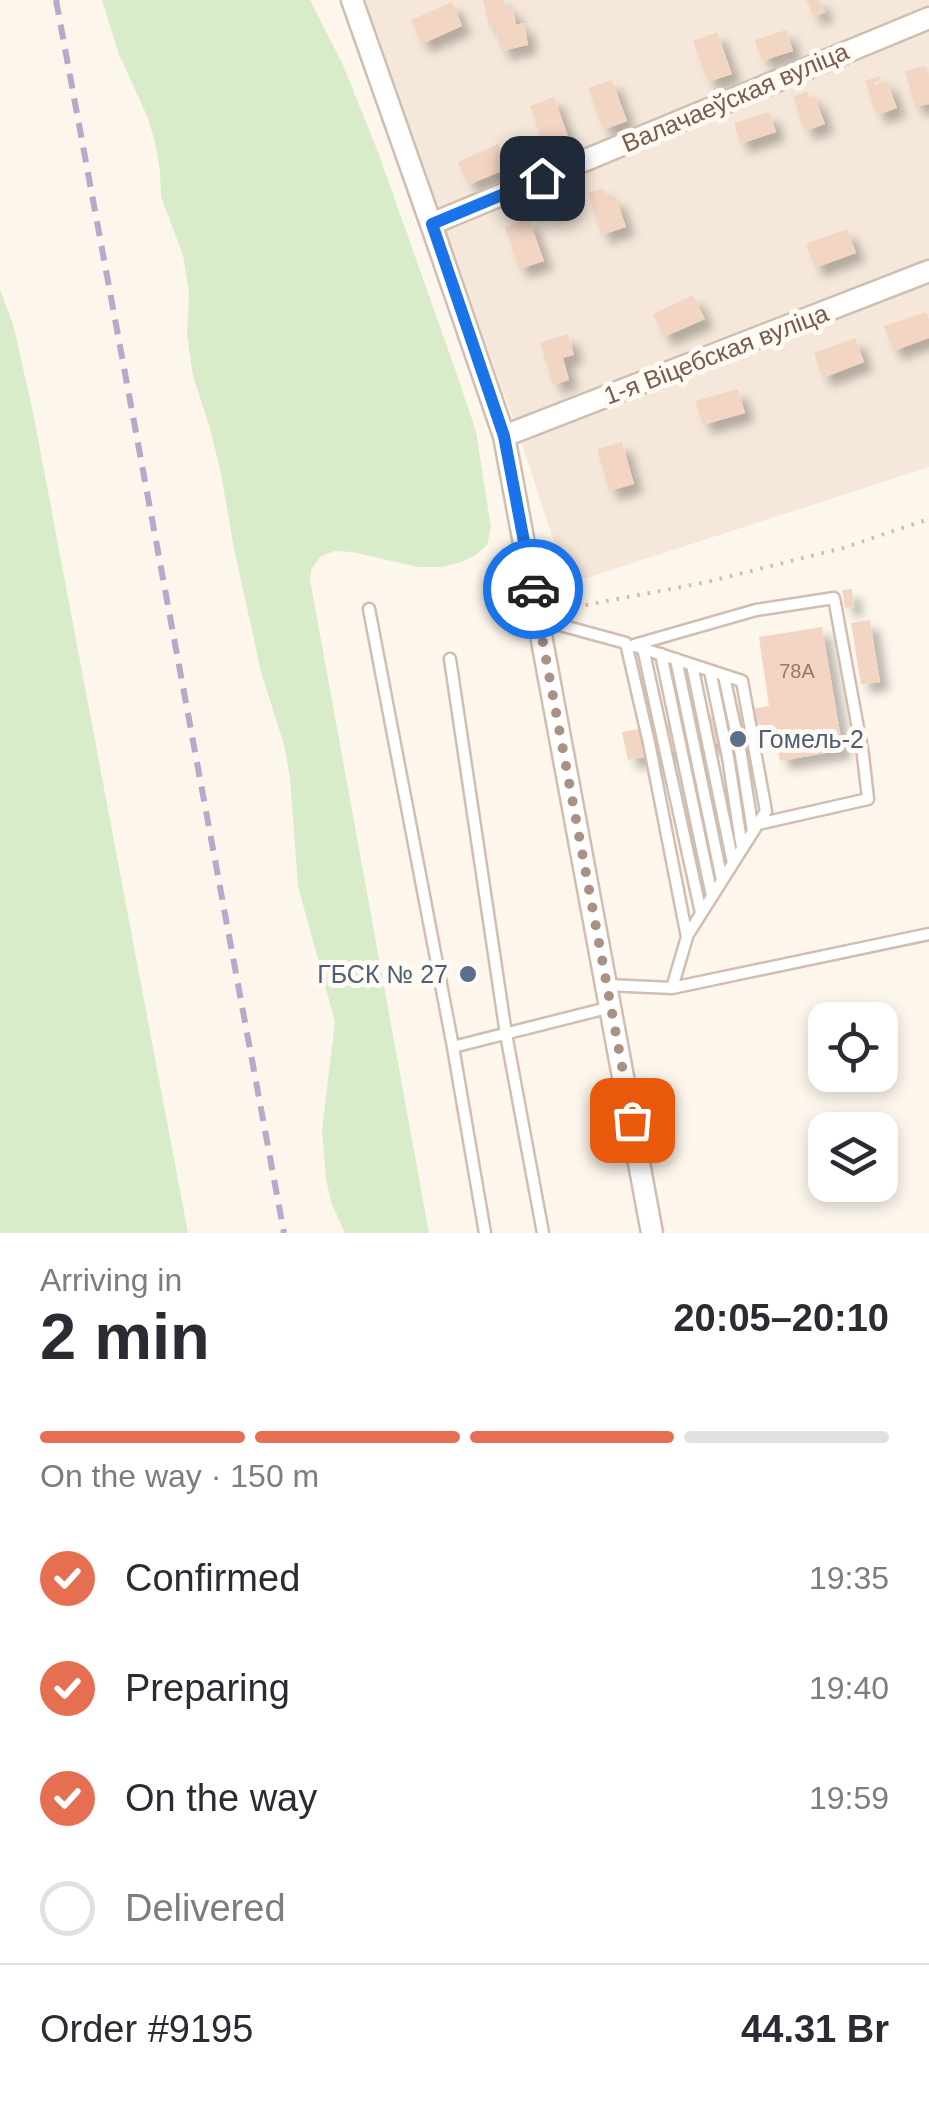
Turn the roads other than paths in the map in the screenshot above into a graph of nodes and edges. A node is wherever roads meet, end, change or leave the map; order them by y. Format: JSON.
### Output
{"nodes":[{"id":1,"x":359,"y":2,"type":"edge"},
{"id":2,"x":929,"y":18,"type":"edge"},
{"id":3,"x":432,"y":224,"type":"junction"},
{"id":4,"x":929,"y":270,"type":"edge"},
{"id":5,"x":504,"y":436,"type":"junction"},
{"id":6,"x":368,"y":609,"type":"dead end"},
{"id":7,"x":538,"y":616,"type":"junction"},
{"id":8,"x":634,"y":645,"type":"junction"},
{"id":9,"x":660,"y":654,"type":"junction"},
{"id":10,"x":450,"y":659,"type":"dead end"},
{"id":11,"x":676,"y":660,"type":"junction"},
{"id":12,"x":692,"y":665,"type":"junction"},
{"id":13,"x":710,"y":671,"type":"junction"},
{"id":14,"x":756,"y":828,"type":"junction"},
{"id":15,"x":742,"y":849,"type":"junction"},
{"id":16,"x":733,"y":864,"type":"junction"},
{"id":17,"x":722,"y":880,"type":"junction"},
{"id":18,"x":712,"y":896,"type":"junction"},
{"id":19,"x":701,"y":914,"type":"junction"},
{"id":20,"x":929,"y":934,"type":"edge"},
{"id":21,"x":686,"y":937,"type":"junction"},
{"id":22,"x":608,"y":985,"type":"junction"},
{"id":23,"x":672,"y":988,"type":"junction"},
{"id":24,"x":611,"y":1007,"type":"junction"},
{"id":25,"x":506,"y":1034,"type":"junction"},
{"id":26,"x":453,"y":1047,"type":"junction"},
{"id":27,"x":484,"y":1233,"type":"edge"},
{"id":28,"x":543,"y":1233,"type":"edge"},
{"id":29,"x":652,"y":1233,"type":"edge"}],
"edges":[{"from":1,"to":3,"type":"street"},
{"from":2,"to":3,"type":"street","name":"Валачаеўская вуліца"},
{"from":3,"to":5,"type":"street"},
{"from":4,"to":5,"type":"street","name":"1-я Віцебская вуліца"},
{"from":5,"to":7,"type":"street"},
{"from":6,"to":26,"type":"lane"},
{"from":7,"to":8,"type":"lane"},
{"from":7,"to":22,"type":"street"},
{"from":8,"to":9,"type":"lane"},
{"from":8,"to":14,"type":"lane"},
{"from":8,"to":19,"type":"lane"},
{"from":8,"to":21,"type":"lane"},
{"from":9,"to":11,"type":"lane"},
{"from":9,"to":18,"type":"lane"},
{"from":10,"to":25,"type":"lane"},
{"from":11,"to":12,"type":"lane"},
{"from":11,"to":17,"type":"lane"},
{"from":12,"to":13,"type":"lane"},
{"from":12,"to":16,"type":"lane"},
{"from":13,"to":14,"type":"lane"},
{"from":13,"to":15,"type":"lane"},
{"from":14,"to":15,"type":"lane"},
{"from":15,"to":16,"type":"lane"},
{"from":16,"to":17,"type":"lane"},
{"from":17,"to":18,"type":"lane"},
{"from":18,"to":19,"type":"lane"},
{"from":19,"to":21,"type":"lane"},
{"from":20,"to":23,"type":"lane"},
{"from":21,"to":23,"type":"lane"},
{"from":22,"to":23,"type":"lane"},
{"from":22,"to":24,"type":"street"},
{"from":24,"to":25,"type":"lane"},
{"from":24,"to":29,"type":"street"},
{"from":25,"to":26,"type":"lane"},
{"from":25,"to":28,"type":"lane"},
{"from":26,"to":27,"type":"lane"}]}
